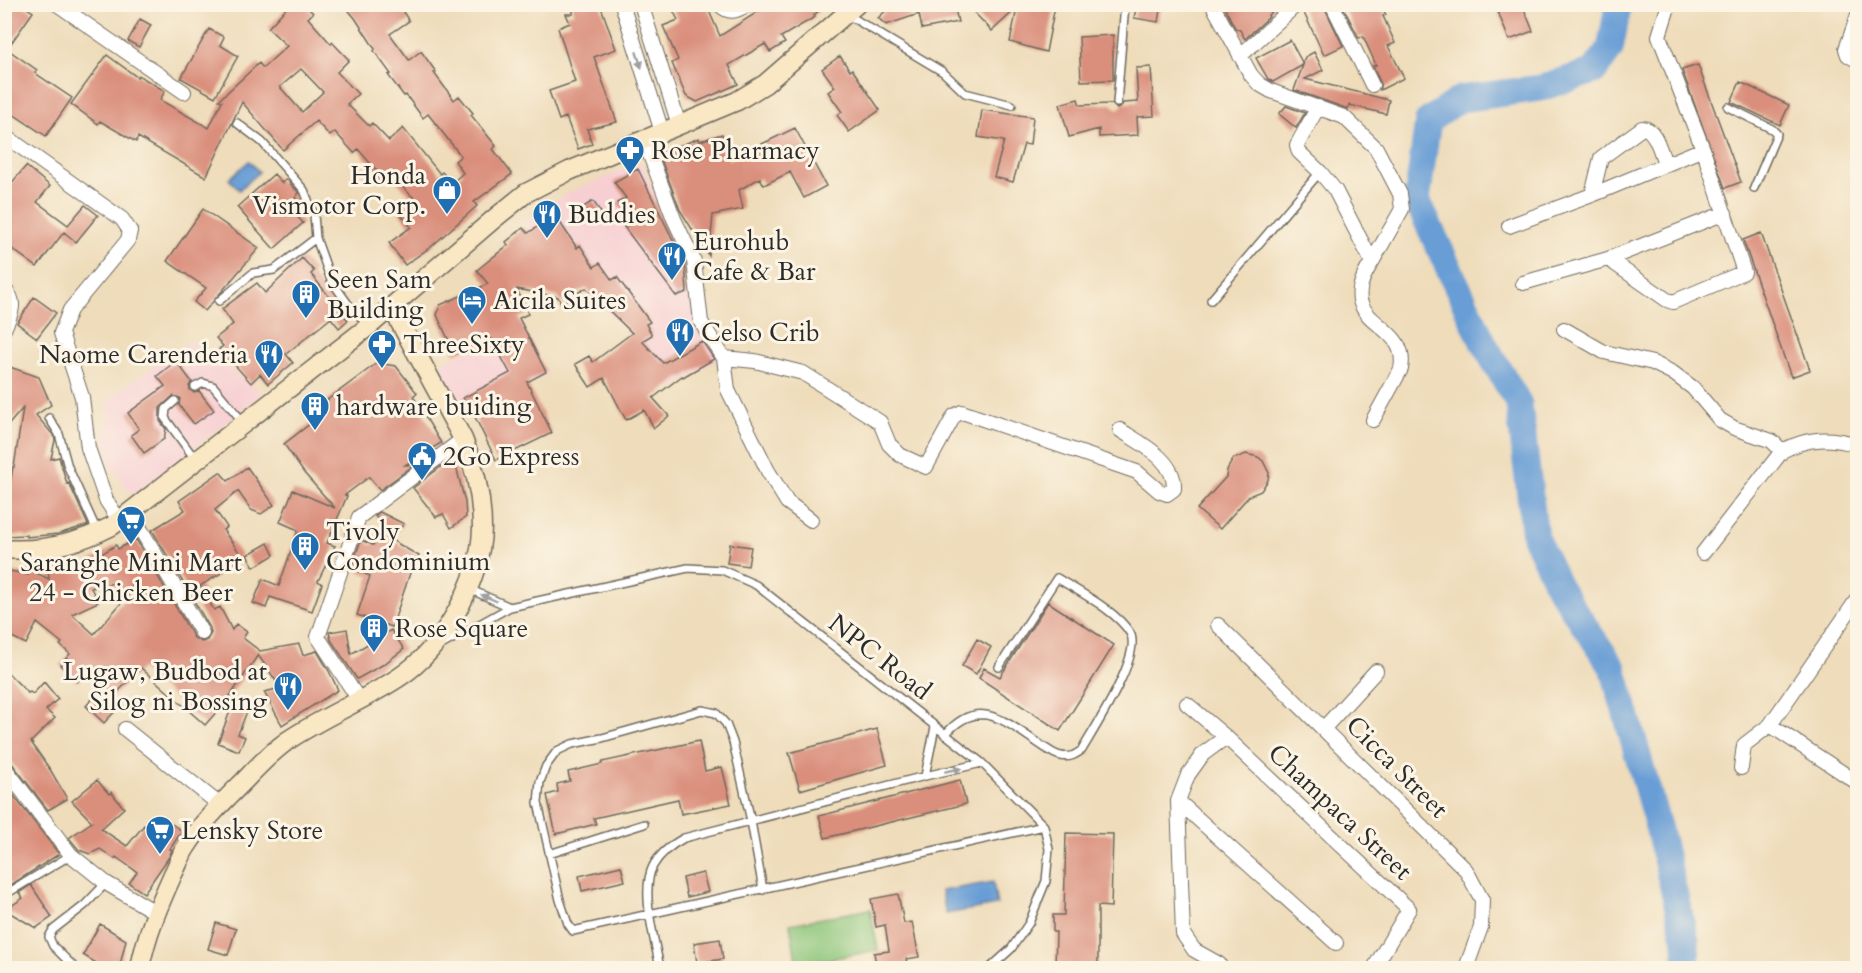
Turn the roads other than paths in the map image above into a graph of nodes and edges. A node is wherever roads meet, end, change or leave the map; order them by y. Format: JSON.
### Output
{"nodes":[{"id":1,"x":57,"y":4,"type":"edge"},
{"id":2,"x":622,"y":4,"type":"edge"},
{"id":3,"x":641,"y":4,"type":"edge"},
{"id":4,"x":718,"y":4,"type":"edge"},
{"id":5,"x":749,"y":4,"type":"edge"},
{"id":6,"x":1125,"y":4,"type":"edge"},
{"id":7,"x":1212,"y":4,"type":"edge"},
{"id":8,"x":1297,"y":4,"type":"edge"},
{"id":9,"x":1332,"y":4,"type":"edge"},
{"id":10,"x":1669,"y":4,"type":"edge"},
{"id":11,"x":851,"y":9,"type":"edge"},
{"id":12,"x":1857,"y":15,"type":"edge"},
{"id":13,"x":1240,"y":56,"type":"junction"},
{"id":14,"x":1857,"y":61,"type":"edge"},
{"id":15,"x":1372,"y":85,"type":"dead end"},
{"id":16,"x":184,"y":92,"type":"dead end"},
{"id":17,"x":1117,"y":103,"type":"dead end"},
{"id":18,"x":1012,"y":105,"type":"dead end"},
{"id":19,"x":1318,"y":107,"type":"junction"},
{"id":20,"x":1728,"y":107,"type":"dead end"},
{"id":21,"x":237,"y":123,"type":"dead end"},
{"id":22,"x":671,"y":129,"type":"junction"},
{"id":23,"x":4,"y":135,"type":"edge"},
{"id":24,"x":644,"y":139,"type":"junction"},
{"id":25,"x":1703,"y":149,"type":"junction"},
{"id":26,"x":1665,"y":163,"type":"junction"},
{"id":27,"x":1320,"y":172,"type":"junction"},
{"id":28,"x":1754,"y":188,"type":"dead end"},
{"id":29,"x":1592,"y":195,"type":"junction"},
{"id":30,"x":1725,"y":213,"type":"junction"},
{"id":31,"x":1509,"y":226,"type":"dead end"},
{"id":32,"x":316,"y":238,"type":"junction"},
{"id":33,"x":1608,"y":259,"type":"junction"},
{"id":34,"x":1372,"y":261,"type":"junction"},
{"id":35,"x":1523,"y":283,"type":"dead end"},
{"id":36,"x":4,"y":289,"type":"edge"},
{"id":37,"x":1210,"y":300,"type":"dead end"},
{"id":38,"x":219,"y":301,"type":"dead end"},
{"id":39,"x":392,"y":308,"type":"junction"},
{"id":40,"x":369,"y":326,"type":"junction"},
{"id":41,"x":4,"y":329,"type":"edge"},
{"id":42,"x":1564,"y":329,"type":"dead end"},
{"id":43,"x":724,"y":358,"type":"junction"},
{"id":44,"x":195,"y":387,"type":"dead end"},
{"id":45,"x":175,"y":401,"type":"dead end"},
{"id":46,"x":49,"y":418,"type":"dead end"},
{"id":47,"x":1372,"y":420,"type":"dead end"},
{"id":48,"x":244,"y":423,"type":"junction"},
{"id":49,"x":1120,"y":430,"type":"dead end"},
{"id":50,"x":463,"y":439,"type":"junction"},
{"id":51,"x":1857,"y":445,"type":"edge"},
{"id":52,"x":1782,"y":451,"type":"junction"},
{"id":53,"x":196,"y":461,"type":"junction"},
{"id":54,"x":125,"y":516,"type":"junction"},
{"id":55,"x":811,"y":520,"type":"dead end"},
{"id":56,"x":98,"y":533,"type":"junction"},
{"id":57,"x":4,"y":549,"type":"edge"},
{"id":58,"x":1703,"y":553,"type":"dead end"},
{"id":59,"x":468,"y":589,"type":"junction"},
{"id":60,"x":1857,"y":598,"type":"edge"},
{"id":61,"x":510,"y":607,"type":"junction"},
{"id":62,"x":1218,"y":625,"type":"dead end"},
{"id":63,"x":202,"y":633,"type":"dead end"},
{"id":64,"x":430,"y":651,"type":"junction"},
{"id":65,"x":999,"y":667,"type":"dead end"},
{"id":66,"x":1376,"y":671,"type":"dead end"},
{"id":67,"x":358,"y":700,"type":"junction"},
{"id":68,"x":1187,"y":704,"type":"dead end"},
{"id":69,"x":1770,"y":725,"type":"junction"},
{"id":70,"x":935,"y":727,"type":"junction"},
{"id":71,"x":1324,"y":728,"type":"junction"},
{"id":72,"x":125,"y":729,"type":"dead end"},
{"id":73,"x":945,"y":735,"type":"junction"},
{"id":74,"x":1226,"y":737,"type":"junction"},
{"id":75,"x":982,"y":764,"type":"junction"},
{"id":76,"x":4,"y":767,"type":"edge"},
{"id":77,"x":1741,"y":768,"type":"dead end"},
{"id":78,"x":925,"y":776,"type":"junction"},
{"id":79,"x":1857,"y":783,"type":"edge"},
{"id":80,"x":1178,"y":801,"type":"junction"},
{"id":81,"x":220,"y":805,"type":"junction"},
{"id":82,"x":751,"y":821,"type":"junction"},
{"id":83,"x":644,"y":824,"type":"dead end"},
{"id":84,"x":1044,"y":826,"type":"junction"},
{"id":85,"x":549,"y":854,"type":"junction"},
{"id":86,"x":71,"y":855,"type":"junction"},
{"id":87,"x":106,"y":883,"type":"junction"},
{"id":88,"x":763,"y":890,"type":"junction"},
{"id":89,"x":11,"y":891,"type":"dead end"},
{"id":90,"x":155,"y":912,"type":"junction"},
{"id":91,"x":651,"y":915,"type":"junction"},
{"id":92,"x":1336,"y":943,"type":"dead end"},
{"id":93,"x":1219,"y":964,"type":"dead end"},
{"id":94,"x":75,"y":969,"type":"edge"},
{"id":95,"x":140,"y":969,"type":"edge"},
{"id":96,"x":660,"y":969,"type":"edge"},
{"id":97,"x":990,"y":969,"type":"edge"},
{"id":98,"x":1374,"y":969,"type":"edge"},
{"id":99,"x":1466,"y":969,"type":"edge"}],
"edges":[{"from":1,"to":16,"type":"street"},
{"from":2,"to":22,"type":"street","one_way":true},
{"from":3,"to":22,"type":"street"},
{"from":4,"to":5,"type":"street"},
{"from":6,"to":17,"type":"lane"},
{"from":7,"to":13,"type":"street"},
{"from":8,"to":13,"type":"street"},
{"from":9,"to":15,"type":"street"},
{"from":10,"to":25,"type":"street"},
{"from":11,"to":18,"type":"lane"},
{"from":11,"to":22,"type":"main road"},
{"from":12,"to":14,"type":"street"},
{"from":13,"to":19,"type":"street"},
{"from":19,"to":27,"type":"street"},
{"from":19,"to":34,"type":"street"},
{"from":20,"to":28,"type":"lane"},
{"from":21,"to":32,"type":"lane"},
{"from":22,"to":24,"type":"main road"},
{"from":23,"to":54,"type":"street"},
{"from":24,"to":39,"type":"main road"},
{"from":24,"to":43,"type":"street"},
{"from":25,"to":26,"type":"street"},
{"from":25,"to":30,"type":"street"},
{"from":26,"to":29,"type":"street"},
{"from":26,"to":29,"type":"street"},
{"from":27,"to":34,"type":"street"},
{"from":27,"to":37,"type":"lane"},
{"from":29,"to":31,"type":"street"},
{"from":30,"to":33,"type":"street"},
{"from":30,"to":33,"type":"street"},
{"from":32,"to":38,"type":"lane"},
{"from":32,"to":40,"type":"lane"},
{"from":33,"to":35,"type":"street"},
{"from":34,"to":47,"type":"street"},
{"from":36,"to":41,"type":"street"},
{"from":39,"to":40,"type":"main road"},
{"from":39,"to":50,"type":"main road"},
{"from":40,"to":48,"type":"main road"},
{"from":42,"to":52,"type":"street"},
{"from":43,"to":49,"type":"street"},
{"from":43,"to":55,"type":"street"},
{"from":44,"to":48,"type":"lane"},
{"from":45,"to":53,"type":"lane"},
{"from":46,"to":56,"type":"lane"},
{"from":48,"to":53,"type":"main road"},
{"from":50,"to":59,"type":"main road"},
{"from":50,"to":67,"type":"street"},
{"from":51,"to":52,"type":"street"},
{"from":52,"to":58,"type":"street"},
{"from":53,"to":54,"type":"main road"},
{"from":54,"to":56,"type":"main road"},
{"from":54,"to":63,"type":"street"},
{"from":56,"to":57,"type":"main road"},
{"from":61,"to":59,"type":"lane","one_way":true},
{"from":59,"to":64,"type":"main road"},
{"from":60,"to":69,"type":"street"},
{"from":61,"to":64,"type":"lane","name":"NPC Road"},
{"from":61,"to":70,"type":"lane","name":"NPC Road"},
{"from":62,"to":71,"type":"street","name":"Cicca Street"},
{"from":64,"to":67,"type":"main road"},
{"from":65,"to":73,"type":"lane"},
{"from":66,"to":71,"type":"street"},
{"from":67,"to":81,"type":"main road"},
{"from":68,"to":74,"type":"street","name":"Champaca Street"},
{"from":69,"to":77,"type":"street"},
{"from":69,"to":79,"type":"street"},
{"from":70,"to":73,"type":"lane","name":"NPC Road"},
{"from":70,"to":78,"type":"lane"},
{"from":71,"to":99,"type":"street","name":"Cicca Street"},
{"from":72,"to":81,"type":"street"},
{"from":73,"to":75,"type":"lane","name":"NPC Road"},
{"from":74,"to":80,"type":"street"},
{"from":74,"to":98,"type":"street","name":"Champaca Street"},
{"from":78,"to":75,"type":"lane","one_way":true},
{"from":75,"to":84,"type":"lane","name":"NPC Road"},
{"from":76,"to":86,"type":"street"},
{"from":78,"to":82,"type":"lane"},
{"from":80,"to":92,"type":"street"},
{"from":80,"to":93,"type":"street"},
{"from":81,"to":90,"type":"main road"},
{"from":82,"to":85,"type":"lane"},
{"from":82,"to":88,"type":"lane"},
{"from":82,"to":91,"type":"lane"},
{"from":83,"to":85,"type":"lane"},
{"from":84,"to":88,"type":"lane"},
{"from":84,"to":97,"type":"lane"},
{"from":85,"to":91,"type":"lane"},
{"from":86,"to":87,"type":"street"},
{"from":86,"to":89,"type":"lane"},
{"from":87,"to":90,"type":"street"},
{"from":87,"to":94,"type":"lane"},
{"from":88,"to":91,"type":"lane"},
{"from":90,"to":95,"type":"main road"},
{"from":91,"to":96,"type":"lane"}]}
